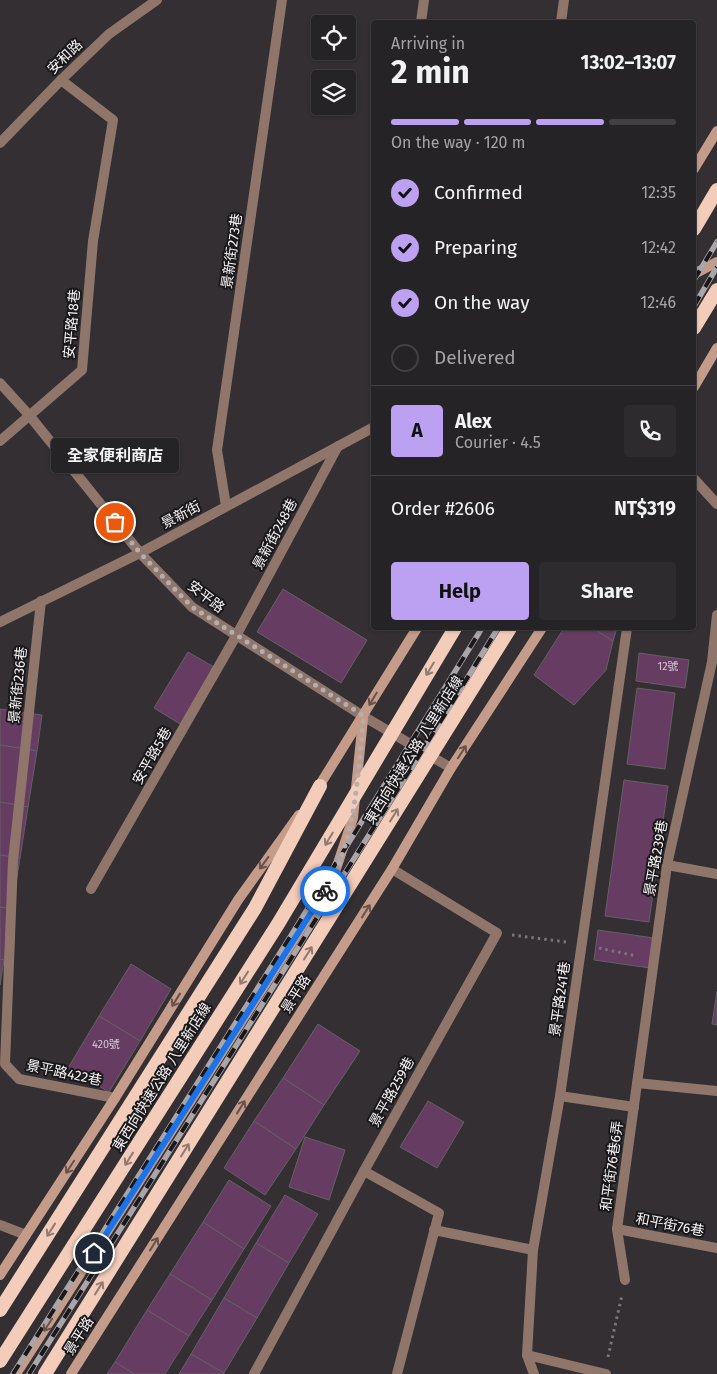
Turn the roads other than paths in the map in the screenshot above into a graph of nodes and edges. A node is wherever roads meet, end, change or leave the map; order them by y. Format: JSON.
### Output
{"nodes":[{"id":1,"x":158,"y":0,"type":"edge"},
{"id":2,"x":282,"y":0,"type":"edge"},
{"id":3,"x":424,"y":0,"type":"edge"},
{"id":4,"x":564,"y":0,"type":"edge"},
{"id":5,"x":421,"y":20,"type":"edge"},
{"id":6,"x":561,"y":20,"type":"edge"},
{"id":7,"x":60,"y":80,"type":"junction"},
{"id":8,"x":717,"y":131,"type":"edge"},
{"id":9,"x":0,"y":142,"type":"edge"},
{"id":10,"x":696,"y":167,"type":"edge"},
{"id":11,"x":717,"y":190,"type":"edge"},
{"id":12,"x":696,"y":226,"type":"edge"},
{"id":13,"x":717,"y":262,"type":"edge"},
{"id":14,"x":696,"y":273,"type":"edge"},
{"id":15,"x":717,"y":290,"type":"edge"},
{"id":16,"x":696,"y":325,"type":"edge"},
{"id":17,"x":717,"y":348,"type":"edge"},
{"id":18,"x":0,"y":383,"type":"edge"},
{"id":19,"x":696,"y":385,"type":"edge"},
{"id":20,"x":30,"y":416,"type":"junction"},
{"id":21,"x":371,"y":429,"type":"edge"},
{"id":22,"x":0,"y":441,"type":"edge"},
{"id":23,"x":338,"y":446,"type":"junction"},
{"id":24,"x":696,"y":481,"type":"edge"},
{"id":25,"x":717,"y":504,"type":"edge"},
{"id":26,"x":226,"y":506,"type":"junction"},
{"id":27,"x":140,"y":553,"type":"junction"},
{"id":28,"x":41,"y":601,"type":"junction"},
{"id":29,"x":717,"y":615,"type":"edge"},
{"id":30,"x":0,"y":622,"type":"edge"},
{"id":31,"x":416,"y":630,"type":"edge"},
{"id":32,"x":454,"y":630,"type":"edge"},
{"id":33,"x":509,"y":630,"type":"edge"},
{"id":34,"x":541,"y":630,"type":"edge"},
{"id":35,"x":627,"y":630,"type":"edge"},
{"id":36,"x":236,"y":636,"type":"junction"},
{"id":37,"x":714,"y":662,"type":"edge"},
{"id":38,"x":364,"y":716,"type":"junction"},
{"id":39,"x":451,"y":768,"type":"junction"},
{"id":40,"x":320,"y":786,"type":"junction"},
{"id":41,"x":13,"y":861,"type":"joint"},
{"id":42,"x":667,"y":865,"type":"junction"},
{"id":43,"x":392,"y":869,"type":"junction"},
{"id":44,"x":717,"y":874,"type":"edge"},
{"id":45,"x":92,"y":890,"type":"dead end"},
{"id":46,"x":637,"y":1083,"type":"junction"},
{"id":47,"x":717,"y":1091,"type":"edge"},
{"id":48,"x":560,"y":1096,"type":"junction"},
{"id":49,"x":115,"y":1098,"type":"junction"},
{"id":50,"x":634,"y":1107,"type":"junction"},
{"id":51,"x":364,"y":1171,"type":"junction"},
{"id":52,"x":0,"y":1224,"type":"edge"},
{"id":53,"x":617,"y":1229,"type":"junction"},
{"id":54,"x":434,"y":1230,"type":"junction"},
{"id":55,"x":26,"y":1235,"type":"junction"},
{"id":56,"x":717,"y":1248,"type":"edge"},
{"id":57,"x":533,"y":1250,"type":"junction"},
{"id":58,"x":0,"y":1275,"type":"edge"},
{"id":59,"x":625,"y":1280,"type":"road end"},
{"id":60,"x":0,"y":1310,"type":"edge"},
{"id":61,"x":527,"y":1355,"type":"junction"},
{"id":62,"x":0,"y":1361,"type":"edge"},
{"id":63,"x":605,"y":1373,"type":"edge"},
{"id":64,"x":16,"y":1374,"type":"edge"},
{"id":65,"x":45,"y":1374,"type":"edge"},
{"id":66,"x":71,"y":1374,"type":"edge"},
{"id":67,"x":254,"y":1374,"type":"edge"},
{"id":68,"x":397,"y":1374,"type":"edge"},
{"id":69,"x":534,"y":1374,"type":"edge"}],
"edges":[{"from":1,"to":7,"type":"street","name":"安和路"},
{"from":2,"to":26,"type":"street","name":"景新街273巷"},
{"from":3,"to":5,"type":"street"},
{"from":4,"to":6,"type":"street"},
{"from":7,"to":9,"type":"street","name":"安和路"},
{"from":7,"to":20,"type":"street","name":"安平路18巷"},
{"from":8,"to":10,"type":"main road"},
{"from":11,"to":12,"type":"highway"},
{"from":13,"to":14,"type":"main road"},
{"from":15,"to":16,"type":"highway"},
{"from":17,"to":19,"type":"main road"},
{"from":18,"to":20,"type":"street","name":"安平路"},
{"from":20,"to":22,"type":"street","name":"安平路18巷"},
{"from":20,"to":27,"type":"street","name":"安平路"},
{"from":21,"to":23,"type":"street","name":"景新街"},
{"from":23,"to":26,"type":"street","name":"景新街"},
{"from":23,"to":36,"type":"street","name":"景新街248巷"},
{"from":24,"to":25,"type":"street"},
{"from":26,"to":27,"type":"street","name":"景新街"},
{"from":27,"to":28,"type":"street","name":"景新街"},
{"from":27,"to":36,"type":"street","name":"安平路"},
{"from":28,"to":30,"type":"street","name":"景新街"},
{"from":28,"to":41,"type":"street","name":"景新街236巷"},
{"from":29,"to":37,"type":"street","name":"景平路239巷"},
{"from":31,"to":38,"type":"main road","one_way":true},
{"from":32,"to":62,"type":"highway","name":"東西向快速公路 八里新店線","one_way":true,"bridge":true},
{"from":65,"to":33,"type":"highway","name":"東西向快速公路 八里新店線","one_way":true,"bridge":true},
{"from":39,"to":34,"type":"main road","name":"景平路","one_way":true},
{"from":35,"to":48,"type":"street","name":"景平路241巷"},
{"from":36,"to":38,"type":"street","name":"安平路"},
{"from":36,"to":45,"type":"street","name":"安平路5巷"},
{"from":37,"to":42,"type":"street","name":"景平路239巷"},
{"from":38,"to":39,"type":"street","name":"安平路"},
{"from":38,"to":40,"type":"main road"},
{"from":38,"to":64,"type":"main road","one_way":true},
{"from":39,"to":43,"type":"main road","name":"景平路"},
{"from":40,"to":49,"type":"main road","one_way":true},
{"from":40,"to":60,"type":"highway","one_way":true},
{"from":41,"to":49,"type":"street","name":"景平路422巷"},
{"from":42,"to":44,"type":"street"},
{"from":42,"to":46,"type":"street","name":"景平路239巷"},
{"from":43,"to":51,"type":"street","name":"景平路259巷"},
{"from":66,"to":43,"type":"main road","name":"景平路","one_way":true},
{"from":46,"to":47,"type":"street"},
{"from":46,"to":50,"type":"street","name":"景平路239巷"},
{"from":48,"to":50,"type":"street"},
{"from":48,"to":57,"type":"street","name":"景平路241巷"},
{"from":49,"to":55,"type":"main road","one_way":true},
{"from":50,"to":53,"type":"street","name":"和平街76巷6弄"},
{"from":51,"to":54,"type":"street"},
{"from":51,"to":67,"type":"street","name":"景平路259巷"},
{"from":52,"to":55,"type":"street"},
{"from":53,"to":56,"type":"street","name":"和平街76巷"},
{"from":53,"to":59,"type":"street","name":"和平街76巷6弄"},
{"from":54,"to":57,"type":"street"},
{"from":54,"to":68,"type":"street"},
{"from":55,"to":58,"type":"main road"},
{"from":57,"to":61,"type":"street","name":"景平路241巷"},
{"from":61,"to":63,"type":"street"},
{"from":61,"to":69,"type":"street","name":"景平路241巷"}]}
